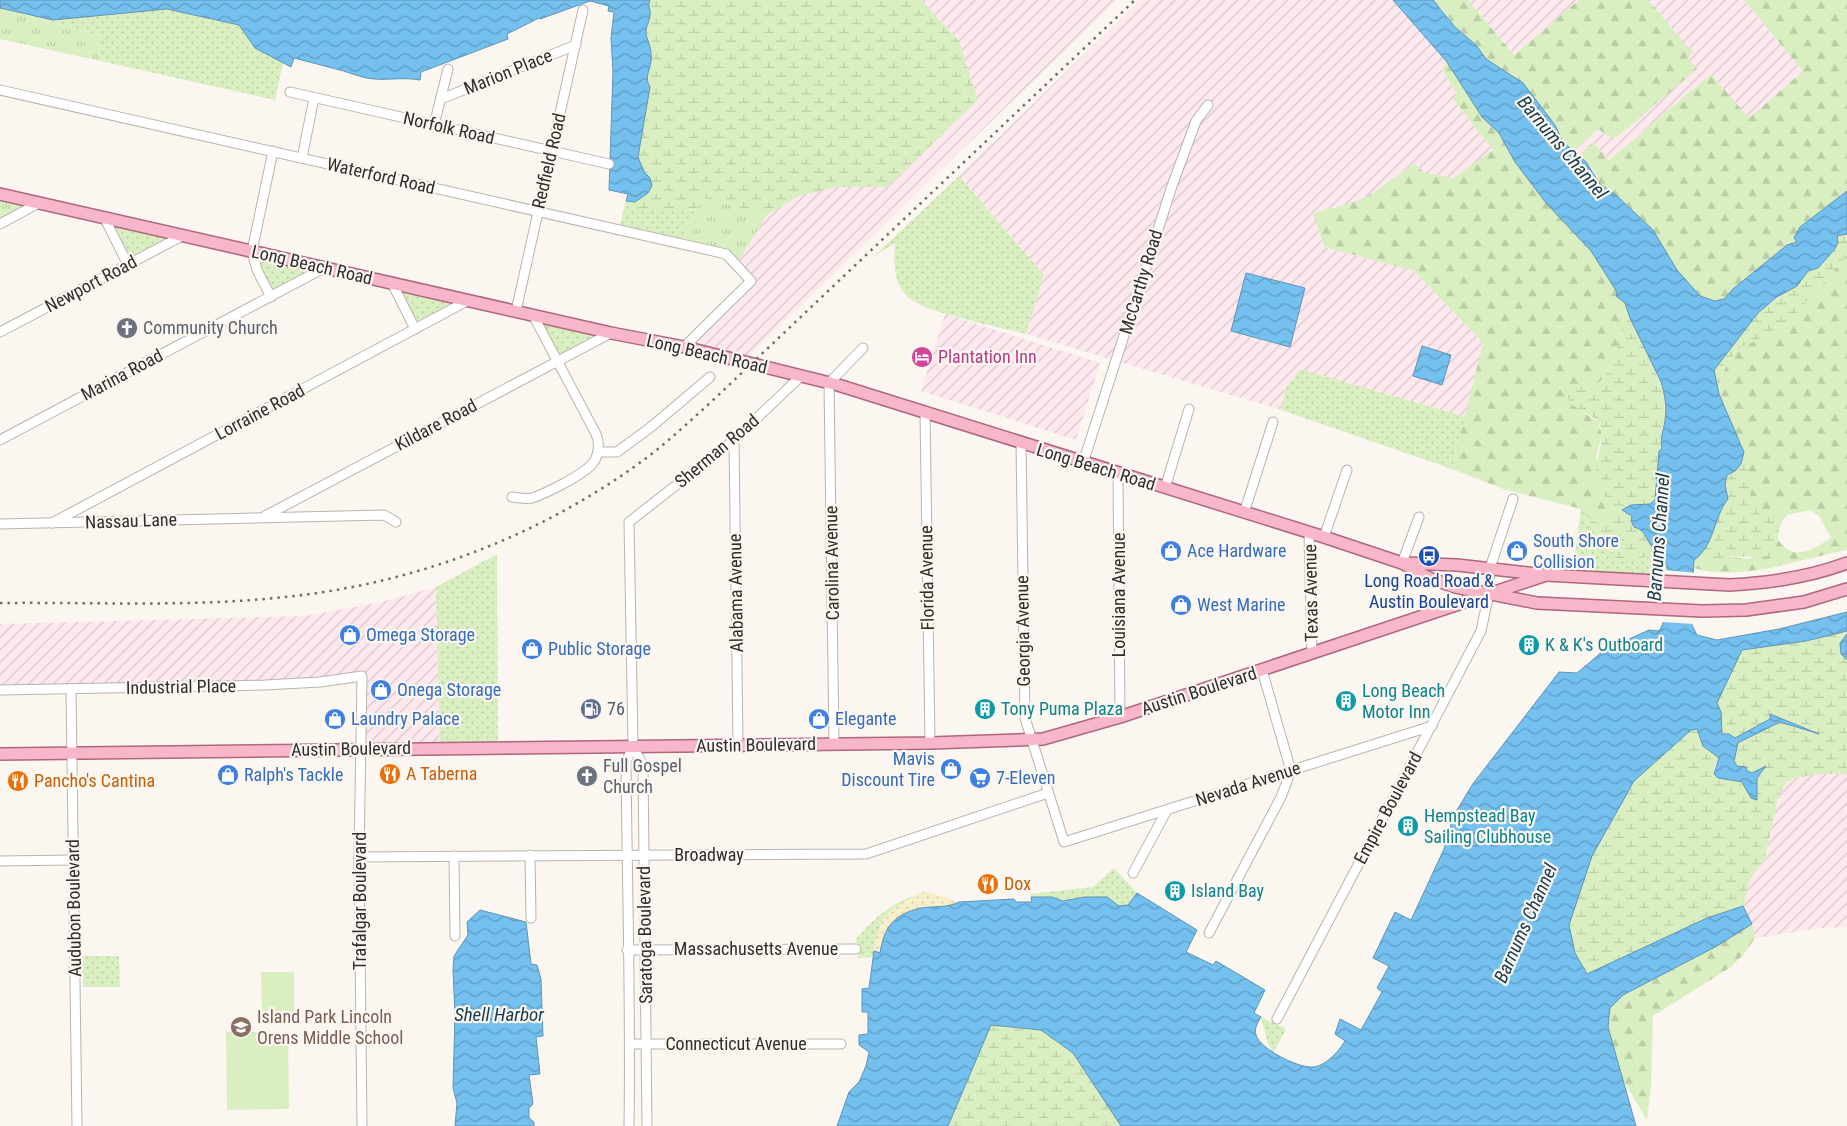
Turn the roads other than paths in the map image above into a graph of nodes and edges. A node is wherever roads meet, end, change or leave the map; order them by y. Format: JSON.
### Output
{"nodes":[{"id":1,"x":583,"y":10,"type":"dead end"},
{"id":2,"x":576,"y":45,"type":"junction"},
{"id":3,"x":448,"y":69,"type":"dead end"},
{"id":4,"x":0,"y":90,"type":"edge"},
{"id":5,"x":290,"y":92,"type":"dead end"},
{"id":6,"x":314,"y":98,"type":"junction"},
{"id":7,"x":441,"y":99,"type":"junction"},
{"id":8,"x":1208,"y":105,"type":"dead end"},
{"id":9,"x":434,"y":125,"type":"junction"},
{"id":10,"x":552,"y":151,"type":"junction"},
{"id":11,"x":273,"y":152,"type":"junction"},
{"id":12,"x":302,"y":158,"type":"junction"},
{"id":13,"x":609,"y":164,"type":"dead end"},
{"id":14,"x":0,"y":194,"type":"edge"},
{"id":15,"x":39,"y":203,"type":"junction"},
{"id":16,"x":538,"y":211,"type":"junction"},
{"id":17,"x":104,"y":217,"type":"junction"},
{"id":18,"x":0,"y":224,"type":"edge"},
{"id":19,"x":182,"y":236,"type":"junction"},
{"id":20,"x":252,"y":251,"type":"junction"},
{"id":21,"x":128,"y":264,"type":"junction"},
{"id":22,"x":324,"y":268,"type":"junction"},
{"id":23,"x":392,"y":283,"type":"junction"},
{"id":24,"x":271,"y":297,"type":"junction"},
{"id":25,"x":469,"y":300,"type":"junction"},
{"id":26,"x":516,"y":311,"type":"junction"},
{"id":27,"x":533,"y":314,"type":"junction"},
{"id":28,"x":416,"y":329,"type":"junction"},
{"id":29,"x":0,"y":332,"type":"edge"},
{"id":30,"x":611,"y":333,"type":"junction"},
{"id":31,"x":684,"y":347,"type":"junction"},
{"id":32,"x":863,"y":348,"type":"dead end"},
{"id":33,"x":557,"y":361,"type":"junction"},
{"id":34,"x":801,"y":376,"type":"junction"},
{"id":35,"x":710,"y":377,"type":"dead end"},
{"id":36,"x":829,"y":383,"type":"junction"},
{"id":37,"x":1189,"y":409,"type":"dead end"},
{"id":38,"x":925,"y":413,"type":"junction"},
{"id":39,"x":1273,"y":422,"type":"dead end"},
{"id":40,"x":0,"y":440,"type":"edge"},
{"id":41,"x":734,"y":440,"type":"junction"},
{"id":42,"x":1021,"y":443,"type":"junction"},
{"id":43,"x":598,"y":452,"type":"junction"},
{"id":44,"x":1083,"y":463,"type":"junction"},
{"id":45,"x":1347,"y":470,"type":"dead end"},
{"id":46,"x":1118,"y":474,"type":"junction"},
{"id":47,"x":1165,"y":488,"type":"junction"},
{"id":48,"x":512,"y":497,"type":"dead end"},
{"id":49,"x":1512,"y":499,"type":"dead end"},
{"id":50,"x":1244,"y":512,"type":"junction"},
{"id":51,"x":262,"y":517,"type":"junction"},
{"id":52,"x":1419,"y":518,"type":"dead end"},
{"id":53,"x":396,"y":522,"type":"dead end"},
{"id":54,"x":629,"y":522,"type":"joint"},
{"id":55,"x":52,"y":523,"type":"junction"},
{"id":56,"x":0,"y":524,"type":"edge"},
{"id":57,"x":1309,"y":533,"type":"junction"},
{"id":58,"x":1324,"y":537,"type":"junction"},
{"id":59,"x":1402,"y":563,"type":"junction"},
{"id":60,"x":1847,"y":563,"type":"edge"},
{"id":61,"x":1490,"y":568,"type":"junction"},
{"id":62,"x":1546,"y":575,"type":"junction"},
{"id":63,"x":1847,"y":589,"type":"edge"},
{"id":64,"x":1489,"y":594,"type":"junction"},
{"id":65,"x":1312,"y":653,"type":"junction"},
{"id":66,"x":1262,"y":670,"type":"junction"},
{"id":67,"x":362,"y":676,"type":"joint"},
{"id":68,"x":0,"y":690,"type":"edge"},
{"id":69,"x":71,"y":690,"type":"junction"},
{"id":70,"x":1120,"y":717,"type":"junction"},
{"id":71,"x":1432,"y":726,"type":"junction"},
{"id":72,"x":1032,"y":740,"type":"junction"},
{"id":73,"x":930,"y":743,"type":"junction"},
{"id":74,"x":834,"y":744,"type":"junction"},
{"id":75,"x":738,"y":745,"type":"junction"},
{"id":76,"x":633,"y":746,"type":"junction"},
{"id":77,"x":360,"y":748,"type":"junction"},
{"id":78,"x":72,"y":753,"type":"junction"},
{"id":79,"x":0,"y":754,"type":"edge"},
{"id":80,"x":1291,"y":770,"type":"junction"},
{"id":81,"x":1048,"y":793,"type":"junction"},
{"id":82,"x":1167,"y":810,"type":"junction"},
{"id":83,"x":1064,"y":842,"type":"joint"},
{"id":84,"x":530,"y":855,"type":"junction"},
{"id":85,"x":627,"y":855,"type":"junction"},
{"id":86,"x":644,"y":855,"type":"junction"},
{"id":87,"x":454,"y":856,"type":"junction"},
{"id":88,"x":359,"y":857,"type":"junction"},
{"id":89,"x":73,"y":860,"type":"junction"},
{"id":90,"x":0,"y":861,"type":"edge"},
{"id":91,"x":1133,"y":873,"type":"dead end"},
{"id":92,"x":530,"y":918,"type":"dead end"},
{"id":93,"x":1209,"y":933,"type":"dead end"},
{"id":94,"x":456,"y":936,"type":"dead end"},
{"id":95,"x":646,"y":949,"type":"junction"},
{"id":96,"x":856,"y":949,"type":"dead end"},
{"id":97,"x":627,"y":950,"type":"junction"},
{"id":98,"x":1277,"y":1019,"type":"dead end"},
{"id":99,"x":630,"y":1044,"type":"junction"},
{"id":100,"x":647,"y":1044,"type":"junction"},
{"id":101,"x":841,"y":1044,"type":"dead end"},
{"id":102,"x":76,"y":1126,"type":"edge"},
{"id":103,"x":362,"y":1126,"type":"edge"},
{"id":104,"x":628,"y":1126,"type":"edge"},
{"id":105,"x":647,"y":1126,"type":"edge"}],
"edges":[{"from":1,"to":2,"type":"street","name":"Redfield Road"},
{"from":2,"to":7,"type":"street","name":"Marion Place"},
{"from":2,"to":10,"type":"street","name":"Redfield Road"},
{"from":3,"to":7,"type":"street"},
{"from":4,"to":11,"type":"street","name":"Waterford Road"},
{"from":5,"to":6,"type":"street","name":"Norfolk Road"},
{"from":6,"to":9,"type":"street","name":"Norfolk Road"},
{"from":6,"to":12,"type":"street"},
{"from":7,"to":9,"type":"street"},
{"from":8,"to":44,"type":"street","name":"McCarthy Road"},
{"from":9,"to":10,"type":"street","name":"Norfolk Road"},
{"from":10,"to":13,"type":"street","name":"Norfolk Road"},
{"from":10,"to":16,"type":"street","name":"Redfield Road"},
{"from":11,"to":12,"type":"street","name":"Waterford Road"},
{"from":11,"to":20,"type":"street"},
{"from":12,"to":16,"type":"street","name":"Waterford Road"},
{"from":14,"to":15,"type":"main road","name":"Long Beach Road"},
{"from":15,"to":17,"type":"main road","name":"Long Beach Road"},
{"from":15,"to":18,"type":"street"},
{"from":16,"to":26,"type":"street","name":"Redfield Road"},
{"from":16,"to":31,"type":"street","name":"Waterford Road"},
{"from":17,"to":19,"type":"main road","name":"Long Beach Road"},
{"from":17,"to":21,"type":"street"},
{"from":19,"to":20,"type":"main road","name":"Long Beach Road"},
{"from":19,"to":21,"type":"street","name":"Newport Road"},
{"from":20,"to":22,"type":"main road","name":"Long Beach Road"},
{"from":20,"to":24,"type":"street"},
{"from":21,"to":29,"type":"street","name":"Newport Road"},
{"from":22,"to":23,"type":"main road","name":"Long Beach Road"},
{"from":22,"to":24,"type":"street","name":"Marina Road"},
{"from":23,"to":25,"type":"main road","name":"Long Beach Road"},
{"from":23,"to":28,"type":"street"},
{"from":24,"to":40,"type":"street","name":"Marina Road"},
{"from":25,"to":26,"type":"main road","name":"Long Beach Road"},
{"from":25,"to":28,"type":"street","name":"Lorraine Road"},
{"from":26,"to":27,"type":"main road","name":"Long Beach Road"},
{"from":27,"to":30,"type":"main road","name":"Long Beach Road"},
{"from":27,"to":33,"type":"street"},
{"from":28,"to":55,"type":"street","name":"Lorraine Road"},
{"from":30,"to":31,"type":"main road","name":"Long Beach Road"},
{"from":30,"to":33,"type":"street","name":"Kildare Road"},
{"from":31,"to":34,"type":"main road","name":"Long Beach Road"},
{"from":32,"to":36,"type":"street"},
{"from":33,"to":43,"type":"street"},
{"from":33,"to":51,"type":"street","name":"Kildare Road"},
{"from":34,"to":36,"type":"main road","name":"Long Beach Road"},
{"from":34,"to":41,"type":"street","name":"Sherman Road"},
{"from":35,"to":43,"type":"street"},
{"from":36,"to":38,"type":"main road","name":"Long Beach Road"},
{"from":36,"to":74,"type":"street","name":"Carolina Avenue"},
{"from":37,"to":47,"type":"street"},
{"from":38,"to":42,"type":"main road","name":"Long Beach Road"},
{"from":38,"to":73,"type":"street","name":"Florida Avenue"},
{"from":39,"to":50,"type":"street"},
{"from":41,"to":54,"type":"street","name":"Sherman Road"},
{"from":41,"to":75,"type":"street","name":"Alabama Avenue"},
{"from":42,"to":44,"type":"main road","name":"Long Beach Road"},
{"from":42,"to":72,"type":"street","name":"Georgia Avenue"},
{"from":43,"to":48,"type":"street"},
{"from":44,"to":46,"type":"main road","name":"Long Beach Road"},
{"from":45,"to":58,"type":"street"},
{"from":46,"to":47,"type":"main road","name":"Long Beach Road"},
{"from":46,"to":70,"type":"street","name":"Louisiana Avenue"},
{"from":47,"to":50,"type":"main road","name":"Long Beach Road"},
{"from":49,"to":61,"type":"street","name":"Empire Boulevard"},
{"from":50,"to":57,"type":"main road","name":"Long Beach Road"},
{"from":51,"to":53,"type":"street","name":"Nassau Lane"},
{"from":51,"to":55,"type":"street","name":"Nassau Lane"},
{"from":52,"to":59,"type":"street"},
{"from":54,"to":76,"type":"street","name":"Saratoga Boulevard"},
{"from":55,"to":56,"type":"street","name":"Nassau Lane"},
{"from":57,"to":58,"type":"main road","name":"Long Beach Road"},
{"from":57,"to":65,"type":"street","name":"Texas Avenue"},
{"from":58,"to":59,"type":"main road","name":"Long Beach Road"},
{"from":59,"to":61,"type":"main road","name":"Long Beach Road"},
{"from":59,"to":64,"type":"main road","name":"Long Beach Road"},
{"from":60,"to":62,"type":"main road","name":"Long Beach Road"},
{"from":61,"to":62,"type":"main road","name":"Long Beach Road"},
{"from":61,"to":64,"type":"street","name":"Empire Boulevard"},
{"from":62,"to":64,"type":"main road","name":"Long Beach Road"},
{"from":63,"to":64,"type":"main road","name":"Long Beach Road"},
{"from":64,"to":65,"type":"main road","name":"Austin Boulevard"},
{"from":64,"to":71,"type":"street","name":"Empire Boulevard"},
{"from":65,"to":66,"type":"main road","name":"Austin Boulevard"},
{"from":66,"to":70,"type":"main road","name":"Austin Boulevard"},
{"from":66,"to":80,"type":"street"},
{"from":67,"to":69,"type":"street","name":"Industrial Place"},
{"from":67,"to":77,"type":"street","name":"Trafalgar Boulevard"},
{"from":68,"to":69,"type":"street","name":"Industrial Place"},
{"from":69,"to":78,"type":"street","name":"Audubon Boulevard"},
{"from":70,"to":72,"type":"main road","name":"Austin Boulevard"},
{"from":71,"to":80,"type":"street","name":"Nevada Avenue"},
{"from":71,"to":98,"type":"street","name":"Empire Boulevard"},
{"from":72,"to":73,"type":"main road","name":"Austin Boulevard"},
{"from":72,"to":81,"type":"street","name":"Georgia Avenue"},
{"from":73,"to":74,"type":"main road","name":"Austin Boulevard"},
{"from":74,"to":75,"type":"main road","name":"Austin Boulevard"},
{"from":75,"to":76,"type":"main road","name":"Austin Boulevard"},
{"from":76,"to":77,"type":"main road","name":"Austin Boulevard"},
{"from":76,"to":85,"type":"street","name":"Saratoga Boulevard"},
{"from":76,"to":86,"type":"street","name":"Saratoga Boulevard"},
{"from":77,"to":78,"type":"main road","name":"Austin Boulevard"},
{"from":77,"to":88,"type":"street","name":"Trafalgar Boulevard"},
{"from":78,"to":79,"type":"main road","name":"Austin Boulevard"},
{"from":78,"to":89,"type":"street","name":"Audubon Boulevard"},
{"from":80,"to":82,"type":"street","name":"Nevada Avenue"},
{"from":80,"to":93,"type":"street"},
{"from":81,"to":83,"type":"street","name":"Georgia Avenue"},
{"from":81,"to":86,"type":"street","name":"Broadway"},
{"from":82,"to":83,"type":"street","name":"Nevada Avenue"},
{"from":82,"to":91,"type":"street"},
{"from":84,"to":85,"type":"street","name":"Broadway"},
{"from":84,"to":87,"type":"street","name":"Broadway"},
{"from":84,"to":92,"type":"street"},
{"from":85,"to":86,"type":"street","name":"Broadway"},
{"from":85,"to":97,"type":"street","name":"Saratoga Boulevard"},
{"from":86,"to":95,"type":"street","name":"Saratoga Boulevard"},
{"from":87,"to":88,"type":"street","name":"Broadway"},
{"from":87,"to":94,"type":"street"},
{"from":88,"to":103,"type":"street","name":"Trafalgar Boulevard"},
{"from":89,"to":90,"type":"street"},
{"from":89,"to":102,"type":"street","name":"Audubon Boulevard"},
{"from":95,"to":96,"type":"street","name":"Massachusetts Avenue"},
{"from":95,"to":97,"type":"street","name":"Massachusetts Avenue"},
{"from":95,"to":100,"type":"street","name":"Saratoga Boulevard"},
{"from":97,"to":99,"type":"street","name":"Saratoga Boulevard"},
{"from":99,"to":100,"type":"street","name":"Connecticut Avenue"},
{"from":99,"to":104,"type":"street","name":"Saratoga Boulevard"},
{"from":100,"to":101,"type":"street","name":"Connecticut Avenue"},
{"from":100,"to":105,"type":"street","name":"Saratoga Boulevard"}]}
